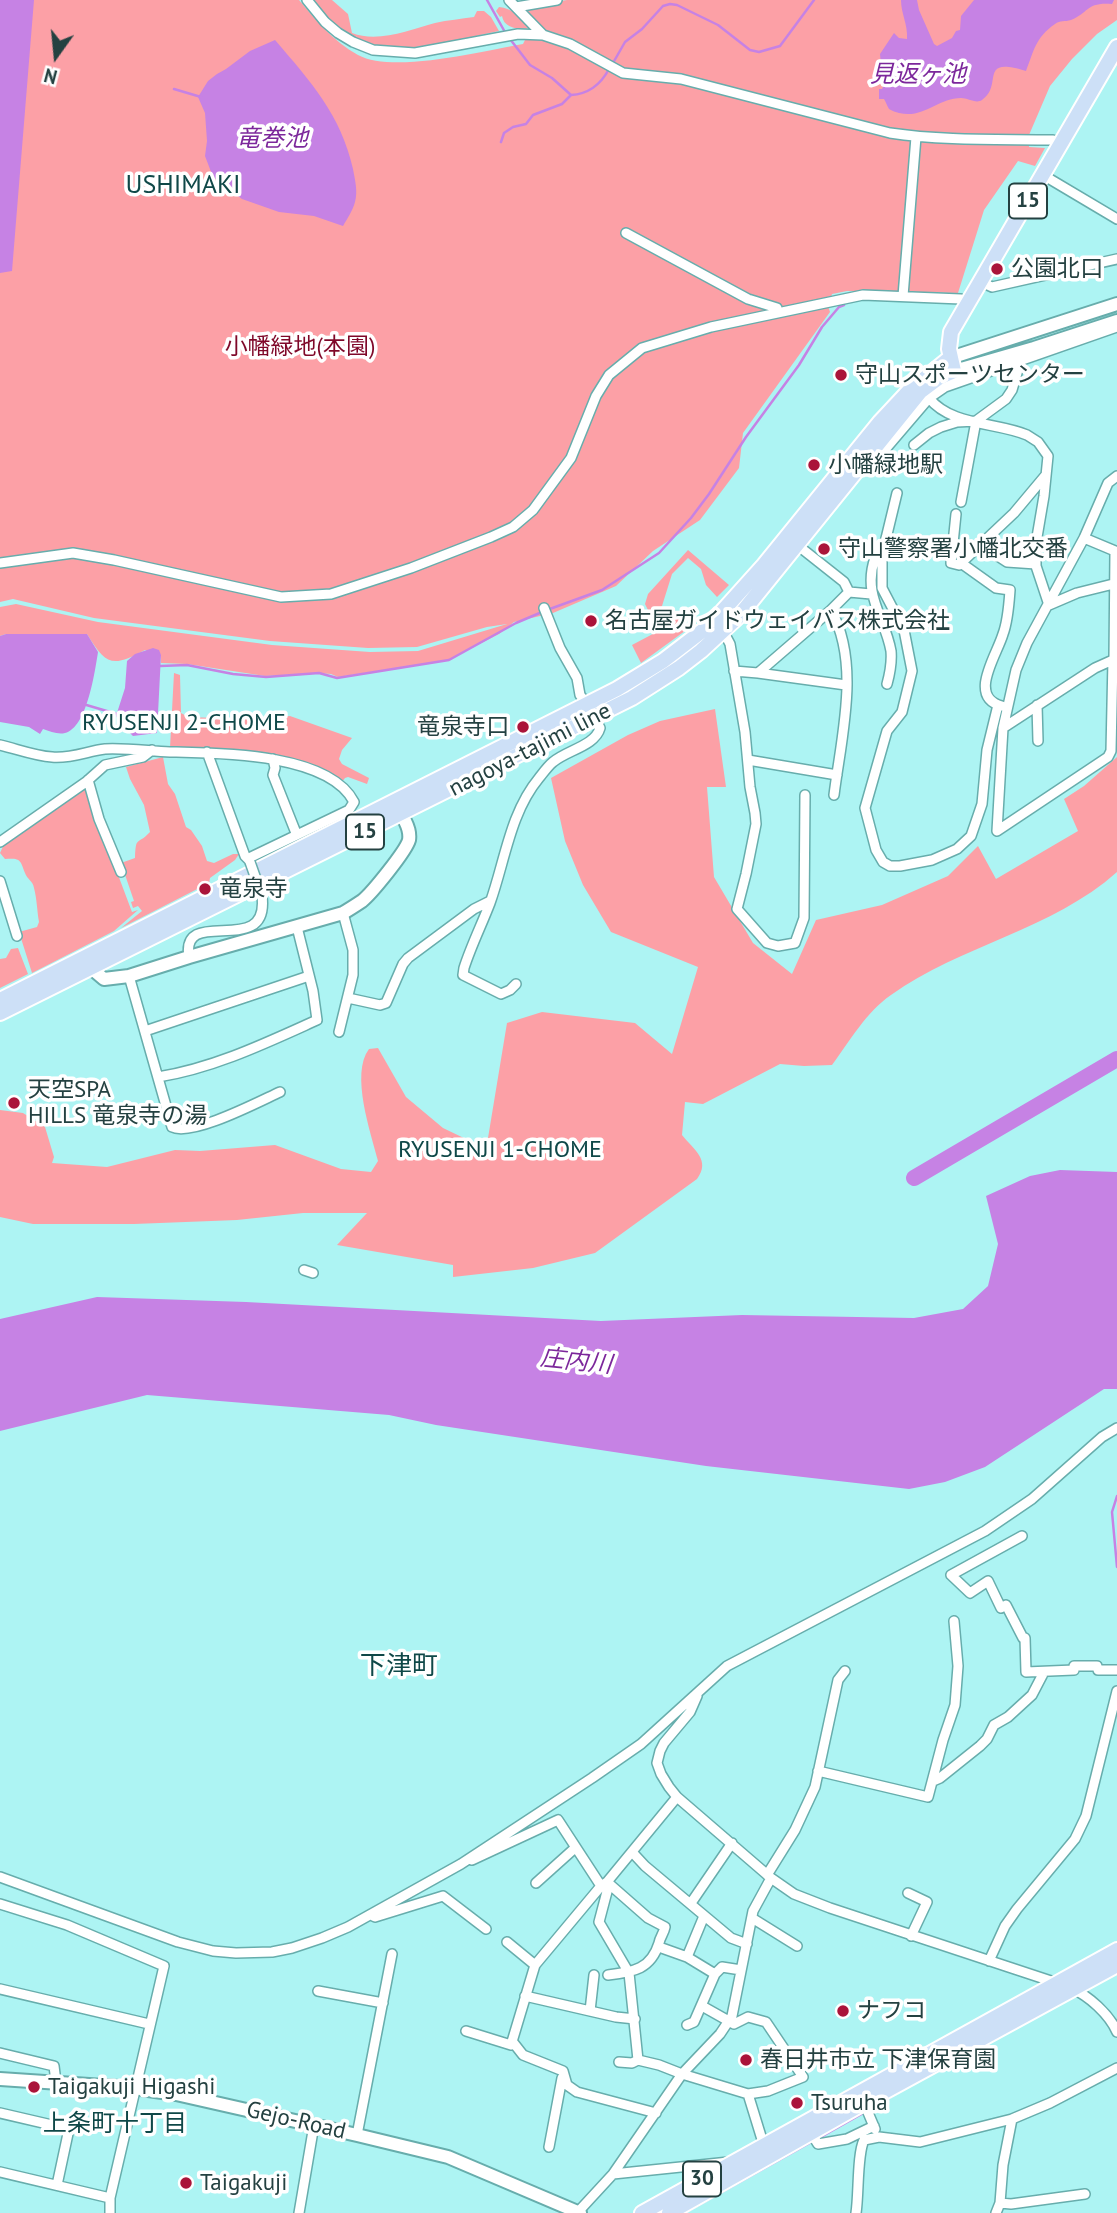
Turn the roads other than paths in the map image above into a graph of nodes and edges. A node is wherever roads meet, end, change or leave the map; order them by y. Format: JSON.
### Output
{"nodes":[{"id":1,"x":307,"y":0,"type":"edge"},
{"id":2,"x":557,"y":0,"type":"edge"},
{"id":3,"x":513,"y":4,"type":"edge"},
{"id":4,"x":543,"y":35,"type":"junction"},
{"id":5,"x":1116,"y":52,"type":"edge"},
{"id":6,"x":916,"y":137,"type":"junction"},
{"id":7,"x":1061,"y":144,"type":"junction"},
{"id":8,"x":1043,"y":175,"type":"junction"},
{"id":9,"x":1117,"y":219,"type":"edge"},
{"id":10,"x":626,"y":233,"type":"dead end"},
{"id":11,"x":1117,"y":259,"type":"edge"},
{"id":12,"x":981,"y":282,"type":"junction"},
{"id":13,"x":903,"y":296,"type":"junction"},
{"id":14,"x":969,"y":302,"type":"junction"},
{"id":15,"x":1117,"y":304,"type":"edge"},
{"id":16,"x":777,"y":309,"type":"dead end"},
{"id":17,"x":1117,"y":321,"type":"edge"},
{"id":18,"x":1117,"y":327,"type":"edge"},
{"id":19,"x":1020,"y":363,"type":"junction"},
{"id":20,"x":952,"y":364,"type":"junction"},
{"id":21,"x":929,"y":398,"type":"junction"},
{"id":22,"x":976,"y":421,"type":"junction"},
{"id":23,"x":915,"y":445,"type":"dead end"},
{"id":24,"x":868,"y":456,"type":"junction"},
{"id":25,"x":1046,"y":474,"type":"junction"},
{"id":26,"x":1117,"y":476,"type":"edge"},
{"id":27,"x":897,"y":493,"type":"dead end"},
{"id":28,"x":961,"y":502,"type":"dead end"},
{"id":29,"x":956,"y":514,"type":"dead end"},
{"id":30,"x":1084,"y":538,"type":"junction"},
{"id":31,"x":796,"y":544,"type":"junction"},
{"id":32,"x":981,"y":545,"type":"junction"},
{"id":33,"x":1116,"y":551,"type":"edge"},
{"id":34,"x":882,"y":555,"type":"junction"},
{"id":35,"x":0,"y":563,"type":"edge"},
{"id":36,"x":961,"y":563,"type":"junction"},
{"id":37,"x":1036,"y":564,"type":"junction"},
{"id":38,"x":1116,"y":583,"type":"edge"},
{"id":39,"x":849,"y":592,"type":"junction"},
{"id":40,"x":871,"y":594,"type":"junction"},
{"id":41,"x":1049,"y":605,"type":"junction"},
{"id":42,"x":544,"y":608,"type":"dead end"},
{"id":43,"x":831,"y":610,"type":"junction"},
{"id":44,"x":720,"y":631,"type":"junction"},
{"id":45,"x":1115,"y":659,"type":"edge"},
{"id":46,"x":734,"y":671,"type":"junction"},
{"id":47,"x":758,"y":673,"type":"junction"},
{"id":48,"x":887,"y":684,"type":"dead end"},
{"id":49,"x":846,"y":685,"type":"junction"},
{"id":50,"x":1037,"y":705,"type":"junction"},
{"id":51,"x":1002,"y":706,"type":"junction"},
{"id":52,"x":591,"y":710,"type":"junction"},
{"id":53,"x":1003,"y":728,"type":"junction"},
{"id":54,"x":1038,"y":741,"type":"dead end"},
{"id":55,"x":0,"y":745,"type":"edge"},
{"id":56,"x":152,"y":750,"type":"junction"},
{"id":57,"x":207,"y":752,"type":"junction"},
{"id":58,"x":273,"y":759,"type":"junction"},
{"id":59,"x":748,"y":760,"type":"junction"},
{"id":60,"x":836,"y":775,"type":"junction"},
{"id":61,"x":88,"y":780,"type":"junction"},
{"id":62,"x":805,"y":795,"type":"dead end"},
{"id":63,"x":834,"y":795,"type":"dead end"},
{"id":64,"x":397,"y":809,"type":"junction"},
{"id":65,"x":296,"y":834,"type":"junction"},
{"id":66,"x":0,"y":842,"type":"edge"},
{"id":67,"x":249,"y":860,"type":"junction"},
{"id":68,"x":121,"y":872,"type":"dead end"},
{"id":69,"x":0,"y":881,"type":"edge"},
{"id":70,"x":490,"y":901,"type":"junction"},
{"id":71,"x":344,"y":913,"type":"junction"},
{"id":72,"x":297,"y":927,"type":"junction"},
{"id":73,"x":17,"y":936,"type":"dead end"},
{"id":74,"x":189,"y":957,"type":"junction"},
{"id":75,"x":90,"y":968,"type":"junction"},
{"id":76,"x":128,"y":976,"type":"junction"},
{"id":77,"x":309,"y":976,"type":"junction"},
{"id":78,"x":516,"y":984,"type":"dead end"},
{"id":79,"x":348,"y":998,"type":"junction"},
{"id":80,"x":0,"y":1000,"type":"edge"},
{"id":81,"x":0,"y":1013,"type":"edge"},
{"id":82,"x":145,"y":1031,"type":"junction"},
{"id":83,"x":339,"y":1032,"type":"dead end"},
{"id":84,"x":158,"y":1077,"type":"junction"},
{"id":85,"x":281,"y":1092,"type":"dead end"},
{"id":86,"x":1117,"y":1428,"type":"edge"},
{"id":87,"x":1022,"y":1536,"type":"dead end"},
{"id":88,"x":954,"y":1621,"type":"dead end"},
{"id":89,"x":1117,"y":1670,"type":"edge"},
{"id":90,"x":845,"y":1671,"type":"dead end"},
{"id":91,"x":1044,"y":1672,"type":"junction"},
{"id":92,"x":1117,"y":1691,"type":"edge"},
{"id":93,"x":698,"y":1694,"type":"junction"},
{"id":94,"x":818,"y":1771,"type":"junction"},
{"id":95,"x":933,"y":1781,"type":"junction"},
{"id":96,"x":677,"y":1797,"type":"junction"},
{"id":97,"x":732,"y":1843,"type":"junction"},
{"id":98,"x":575,"y":1848,"type":"junction"},
{"id":99,"x":632,"y":1852,"type":"junction"},
{"id":100,"x":461,"y":1864,"type":"junction"},
{"id":101,"x":769,"y":1876,"type":"junction"},
{"id":102,"x":0,"y":1877,"type":"edge"},
{"id":103,"x":536,"y":1882,"type":"dead end"},
{"id":104,"x":606,"y":1884,"type":"junction"},
{"id":105,"x":908,"y":1893,"type":"dead end"},
{"id":106,"x":691,"y":1903,"type":"junction"},
{"id":107,"x":0,"y":1904,"type":"edge"},
{"id":108,"x":371,"y":1914,"type":"junction"},
{"id":109,"x":704,"y":1916,"type":"junction"},
{"id":110,"x":752,"y":1918,"type":"junction"},
{"id":111,"x":486,"y":1929,"type":"dead end"},
{"id":112,"x":911,"y":1936,"type":"junction"},
{"id":113,"x":507,"y":1942,"type":"dead end"},
{"id":114,"x":747,"y":1944,"type":"junction"},
{"id":115,"x":797,"y":1946,"type":"dead end"},
{"id":116,"x":659,"y":1947,"type":"junction"},
{"id":117,"x":1117,"y":1950,"type":"edge"},
{"id":118,"x":392,"y":1954,"type":"dead end"},
{"id":119,"x":687,"y":1957,"type":"junction"},
{"id":120,"x":989,"y":1961,"type":"junction"},
{"id":121,"x":535,"y":1965,"type":"junction"},
{"id":122,"x":1117,"y":1965,"type":"edge"},
{"id":123,"x":741,"y":1970,"type":"junction"},
{"id":124,"x":629,"y":1973,"type":"junction"},
{"id":125,"x":715,"y":1974,"type":"junction"},
{"id":126,"x":594,"y":1975,"type":"dead end"},
{"id":127,"x":608,"y":1975,"type":"dead end"},
{"id":128,"x":1057,"y":1983,"type":"junction"},
{"id":129,"x":0,"y":1989,"type":"edge"},
{"id":130,"x":1074,"y":1989,"type":"junction"},
{"id":131,"x":318,"y":1991,"type":"dead end"},
{"id":132,"x":525,"y":1996,"type":"junction"},
{"id":133,"x":383,"y":2003,"type":"junction"},
{"id":134,"x":702,"y":2006,"type":"junction"},
{"id":135,"x":590,"y":2011,"type":"junction"},
{"id":136,"x":635,"y":2019,"type":"junction"},
{"id":137,"x":1115,"y":2020,"type":"edge"},
{"id":138,"x":729,"y":2021,"type":"junction"},
{"id":139,"x":149,"y":2024,"type":"junction"},
{"id":140,"x":687,"y":2025,"type":"dead end"},
{"id":141,"x":466,"y":2031,"type":"dead end"},
{"id":142,"x":1117,"y":2032,"type":"edge"},
{"id":143,"x":512,"y":2041,"type":"junction"},
{"id":144,"x":0,"y":2053,"type":"edge"},
{"id":145,"x":638,"y":2060,"type":"junction"},
{"id":146,"x":619,"y":2062,"type":"dead end"},
{"id":147,"x":1117,"y":2068,"type":"edge"},
{"id":148,"x":682,"y":2074,"type":"junction"},
{"id":149,"x":0,"y":2079,"type":"edge"},
{"id":150,"x":563,"y":2080,"type":"junction"},
{"id":151,"x":56,"y":2082,"type":"junction"},
{"id":152,"x":134,"y":2088,"type":"junction"},
{"id":153,"x":748,"y":2094,"type":"junction"},
{"id":154,"x":864,"y":2103,"type":"junction"},
{"id":155,"x":0,"y":2113,"type":"edge"},
{"id":156,"x":656,"y":2113,"type":"junction"},
{"id":157,"x":1012,"y":2119,"type":"junction"},
{"id":158,"x":314,"y":2125,"type":"junction"},
{"id":159,"x":874,"y":2126,"type":"junction"},
{"id":160,"x":811,"y":2133,"type":"junction"},
{"id":161,"x":357,"y":2135,"type":"junction"},
{"id":162,"x":864,"y":2136,"type":"junction"},
{"id":163,"x":879,"y":2137,"type":"junction"},
{"id":164,"x":764,"y":2146,"type":"junction"},
{"id":165,"x":549,"y":2147,"type":"dead end"},
{"id":166,"x":734,"y":2162,"type":"junction"},
{"id":167,"x":0,"y":2172,"type":"edge"},
{"id":168,"x":613,"y":2174,"type":"junction"},
{"id":169,"x":57,"y":2185,"type":"junction"},
{"id":170,"x":1085,"y":2194,"type":"dead end"},
{"id":171,"x":110,"y":2198,"type":"junction"},
{"id":172,"x":1000,"y":2203,"type":"junction"},
{"id":173,"x":110,"y":2213,"type":"edge"},
{"id":174,"x":299,"y":2213,"type":"edge"},
{"id":175,"x":578,"y":2213,"type":"edge"},
{"id":176,"x":642,"y":2213,"type":"edge"},
{"id":177,"x":669,"y":2213,"type":"edge"},
{"id":178,"x":856,"y":2213,"type":"edge"},
{"id":179,"x":996,"y":2213,"type":"edge"}],
"edges":[{"from":1,"to":4,"type":"street"},
{"from":2,"to":3,"type":"street"},
{"from":3,"to":4,"type":"street"},
{"from":4,"to":6,"type":"street"},
{"from":5,"to":7,"type":"main road","number":"15"},
{"from":6,"to":7,"type":"street"},
{"from":6,"to":13,"type":"street"},
{"from":7,"to":8,"type":"main road","number":"15"},
{"from":8,"to":9,"type":"street"},
{"from":8,"to":12,"type":"main road","number":"15"},
{"from":10,"to":16,"type":"street"},
{"from":11,"to":12,"type":"street"},
{"from":12,"to":14,"type":"main road","number":"15"},
{"from":13,"to":14,"type":"street"},
{"from":13,"to":35,"type":"street"},
{"from":14,"to":20,"type":"main road","number":"15"},
{"from":15,"to":20,"type":"street"},
{"from":17,"to":20,"type":"street"},
{"from":18,"to":19,"type":"street"},
{"from":19,"to":21,"type":"street"},
{"from":19,"to":22,"type":"street"},
{"from":20,"to":24,"type":"main road","name":"nagoya-tajimi line","number":"15"},
{"from":20,"to":44,"type":"main road","name":"nagoya-tajimi line","number":"15"},
{"from":21,"to":22,"type":"street"},
{"from":21,"to":24,"type":"street"},
{"from":22,"to":23,"type":"street"},
{"from":22,"to":25,"type":"street"},
{"from":22,"to":28,"type":"street"},
{"from":24,"to":31,"type":"main road","name":"nagoya-tajimi line","number":"15"},
{"from":25,"to":32,"type":"street"},
{"from":25,"to":37,"type":"street"},
{"from":26,"to":30,"type":"street"},
{"from":27,"to":34,"type":"street"},
{"from":29,"to":36,"type":"street"},
{"from":30,"to":33,"type":"street"},
{"from":30,"to":41,"type":"street"},
{"from":31,"to":39,"type":"street"},
{"from":31,"to":44,"type":"main road","name":"nagoya-tajimi line","number":"15"},
{"from":32,"to":36,"type":"street"},
{"from":32,"to":37,"type":"street"},
{"from":33,"to":38,"type":"street"},
{"from":34,"to":40,"type":"street"},
{"from":34,"to":51,"type":"street"},
{"from":36,"to":51,"type":"street"},
{"from":37,"to":41,"type":"street"},
{"from":38,"to":41,"type":"street"},
{"from":38,"to":45,"type":"street"},
{"from":39,"to":40,"type":"street"},
{"from":39,"to":43,"type":"street"},
{"from":40,"to":48,"type":"street"},
{"from":41,"to":51,"type":"street"},
{"from":42,"to":52,"type":"street"},
{"from":43,"to":47,"type":"street"},
{"from":43,"to":49,"type":"street"},
{"from":44,"to":46,"type":"street"},
{"from":44,"to":52,"type":"main road","name":"nagoya-tajimi line","number":"15"},
{"from":45,"to":50,"type":"street"},
{"from":45,"to":53,"type":"street"},
{"from":46,"to":47,"type":"street"},
{"from":46,"to":59,"type":"street"},
{"from":47,"to":49,"type":"street"},
{"from":49,"to":60,"type":"street"},
{"from":50,"to":53,"type":"street"},
{"from":50,"to":54,"type":"street"},
{"from":51,"to":53,"type":"street"},
{"from":52,"to":64,"type":"main road","name":"nagoya-tajimi line","number":"15"},
{"from":52,"to":70,"type":"street"},
{"from":55,"to":56,"type":"street"},
{"from":56,"to":57,"type":"street"},
{"from":56,"to":61,"type":"street"},
{"from":57,"to":58,"type":"street"},
{"from":57,"to":67,"type":"street"},
{"from":58,"to":65,"type":"street"},
{"from":58,"to":65,"type":"street"},
{"from":59,"to":60,"type":"street"},
{"from":59,"to":62,"type":"street"},
{"from":60,"to":63,"type":"street"},
{"from":61,"to":66,"type":"street"},
{"from":61,"to":68,"type":"street"},
{"from":64,"to":71,"type":"street"},
{"from":64,"to":75,"type":"main road","name":"nagoya-tajimi line","number":"15"},
{"from":64,"to":80,"type":"main road","name":"nagoya-tajimi line","number":"15"},
{"from":65,"to":67,"type":"street"},
{"from":67,"to":74,"type":"street","bridge":true},
{"from":69,"to":73,"type":"street"},
{"from":70,"to":78,"type":"street"},
{"from":70,"to":79,"type":"street"},
{"from":71,"to":72,"type":"street"},
{"from":71,"to":79,"type":"street"},
{"from":72,"to":74,"type":"street"},
{"from":72,"to":77,"type":"street"},
{"from":74,"to":76,"type":"street"},
{"from":75,"to":76,"type":"street"},
{"from":75,"to":81,"type":"main road","name":"nagoya-tajimi line","number":"15"},
{"from":76,"to":82,"type":"street"},
{"from":77,"to":82,"type":"street"},
{"from":77,"to":84,"type":"street"},
{"from":79,"to":83,"type":"street"},
{"from":82,"to":84,"type":"street"},
{"from":84,"to":85,"type":"street"},
{"from":86,"to":93,"type":"street"},
{"from":87,"to":91,"type":"street"},
{"from":88,"to":95,"type":"street"},
{"from":89,"to":91,"type":"street"},
{"from":90,"to":94,"type":"street"},
{"from":91,"to":95,"type":"street"},
{"from":92,"to":120,"type":"street"},
{"from":93,"to":96,"type":"street"},
{"from":93,"to":100,"type":"street"},
{"from":94,"to":95,"type":"street"},
{"from":94,"to":101,"type":"street"},
{"from":96,"to":97,"type":"street"},
{"from":96,"to":99,"type":"street"},
{"from":97,"to":101,"type":"street"},
{"from":97,"to":106,"type":"street"},
{"from":98,"to":100,"type":"street"},
{"from":98,"to":103,"type":"street"},
{"from":98,"to":104,"type":"street"},
{"from":99,"to":104,"type":"street"},
{"from":99,"to":106,"type":"street"},
{"from":100,"to":108,"type":"street"},
{"from":101,"to":110,"type":"street"},
{"from":101,"to":112,"type":"street"},
{"from":102,"to":108,"type":"street"},
{"from":104,"to":116,"type":"street"},
{"from":104,"to":121,"type":"street"},
{"from":104,"to":124,"type":"street"},
{"from":105,"to":112,"type":"street"},
{"from":106,"to":109,"type":"street"},
{"from":107,"to":139,"type":"street"},
{"from":108,"to":111,"type":"street"},
{"from":109,"to":114,"type":"street"},
{"from":109,"to":119,"type":"street"},
{"from":110,"to":114,"type":"street"},
{"from":110,"to":115,"type":"street"},
{"from":112,"to":120,"type":"street"},
{"from":113,"to":121,"type":"street"},
{"from":114,"to":123,"type":"street"},
{"from":116,"to":119,"type":"street"},
{"from":116,"to":124,"type":"street"},
{"from":117,"to":128,"type":"main road","number":"30"},
{"from":118,"to":133,"type":"street"},
{"from":119,"to":125,"type":"street"},
{"from":120,"to":128,"type":"street"},
{"from":121,"to":132,"type":"street"},
{"from":122,"to":130,"type":"main road","number":"30"},
{"from":123,"to":125,"type":"street"},
{"from":123,"to":138,"type":"street"},
{"from":124,"to":127,"type":"street"},
{"from":124,"to":136,"type":"street"},
{"from":125,"to":134,"type":"street"},
{"from":126,"to":135,"type":"street"},
{"from":128,"to":130,"type":"street"},
{"from":128,"to":164,"type":"main road","number":"30"},
{"from":129,"to":139,"type":"street"},
{"from":130,"to":137,"type":"street"},
{"from":130,"to":154,"type":"main road","number":"30"},
{"from":131,"to":133,"type":"street"},
{"from":132,"to":135,"type":"street"},
{"from":132,"to":143,"type":"street"},
{"from":133,"to":161,"type":"street"},
{"from":134,"to":138,"type":"street"},
{"from":134,"to":140,"type":"street"},
{"from":135,"to":136,"type":"street"},
{"from":136,"to":145,"type":"street"},
{"from":137,"to":142,"type":"street"},
{"from":138,"to":148,"type":"street"},
{"from":138,"to":153,"type":"street"},
{"from":139,"to":152,"type":"street"},
{"from":141,"to":143,"type":"street"},
{"from":143,"to":150,"type":"street"},
{"from":144,"to":151,"type":"street"},
{"from":145,"to":146,"type":"street"},
{"from":145,"to":148,"type":"street"},
{"from":147,"to":157,"type":"street"},
{"from":148,"to":153,"type":"street"},
{"from":148,"to":156,"type":"street"},
{"from":149,"to":151,"type":"street","name":"Gejo-Road"},
{"from":150,"to":156,"type":"street"},
{"from":150,"to":165,"type":"street"},
{"from":151,"to":152,"type":"street","name":"Gejo-Road"},
{"from":152,"to":158,"type":"street","name":"Gejo-Road"},
{"from":152,"to":171,"type":"street"},
{"from":153,"to":164,"type":"street"},
{"from":154,"to":159,"type":"street"},
{"from":154,"to":160,"type":"main road","number":"30"},
{"from":155,"to":169,"type":"street"},
{"from":156,"to":168,"type":"street"},
{"from":157,"to":163,"type":"street"},
{"from":157,"to":172,"type":"street"},
{"from":158,"to":161,"type":"street","name":"Gejo-Road"},
{"from":158,"to":174,"type":"street"},
{"from":159,"to":162,"type":"street"},
{"from":159,"to":163,"type":"street"},
{"from":160,"to":162,"type":"street"},
{"from":160,"to":177,"type":"main road","number":"30"},
{"from":161,"to":175,"type":"street","name":"Gejo-Road"},
{"from":162,"to":163,"type":"street"},
{"from":162,"to":178,"type":"street"},
{"from":164,"to":166,"type":"main road","number":"30"},
{"from":166,"to":168,"type":"street"},
{"from":166,"to":176,"type":"main road","number":"30"},
{"from":167,"to":169,"type":"street"},
{"from":168,"to":175,"type":"street"},
{"from":169,"to":171,"type":"street"},
{"from":170,"to":172,"type":"street"},
{"from":171,"to":173,"type":"street"},
{"from":172,"to":179,"type":"street"}]}
